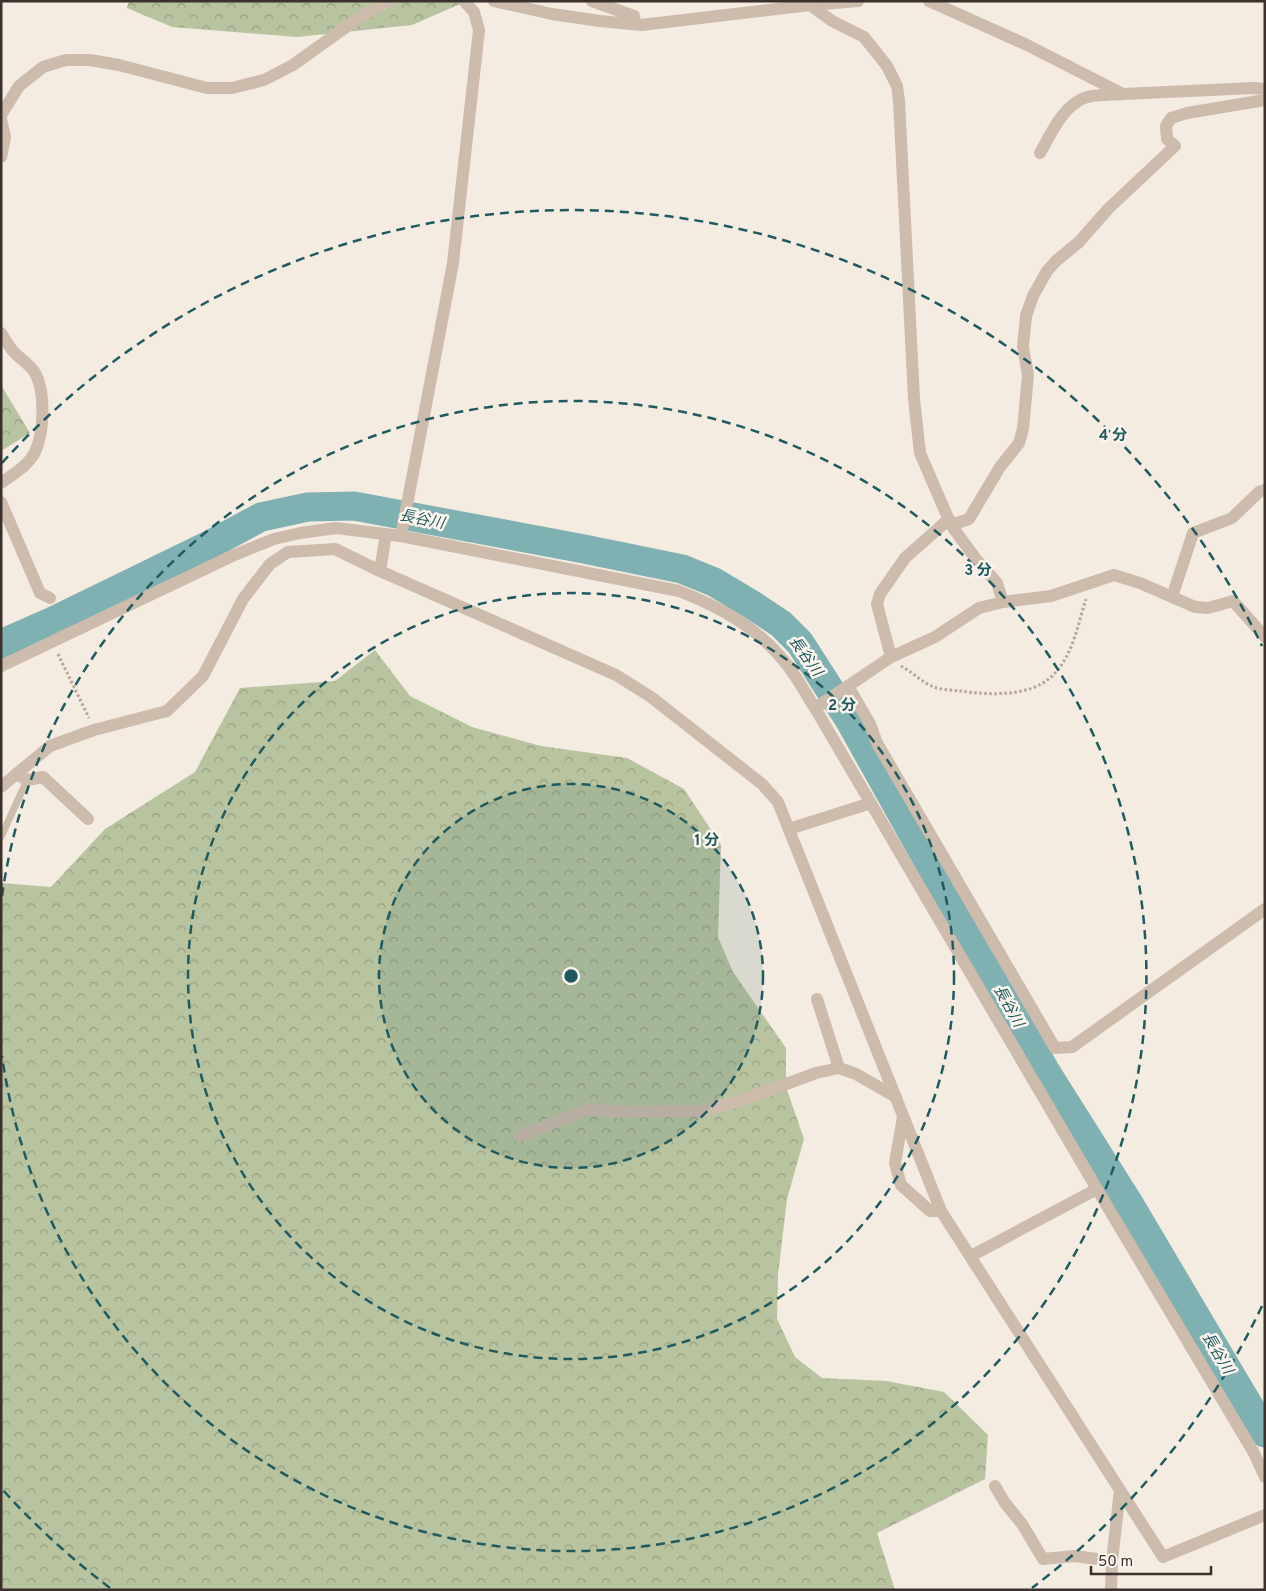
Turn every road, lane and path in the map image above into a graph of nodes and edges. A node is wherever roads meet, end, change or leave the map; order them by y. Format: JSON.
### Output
{"nodes":[{"id":1,"x":389,"y":1,"type":"edge"},
{"id":2,"x":464,"y":1,"type":"edge"},
{"id":3,"x":494,"y":1,"type":"edge"},
{"id":4,"x":592,"y":1,"type":"edge"},
{"id":5,"x":858,"y":1,"type":"edge"},
{"id":6,"x":929,"y":1,"type":"edge"},
{"id":7,"x":810,"y":5,"type":"junction"},
{"id":8,"x":635,"y":24,"type":"junction"},
{"id":9,"x":1265,"y":89,"type":"edge"},
{"id":10,"x":1123,"y":94,"type":"junction"},
{"id":11,"x":1265,"y":100,"type":"edge"},
{"id":12,"x":1,"y":115,"type":"edge"},
{"id":13,"x":1,"y":119,"type":"edge"},
{"id":14,"x":1040,"y":153,"type":"dead end"},
{"id":15,"x":1,"y":157,"type":"edge"},
{"id":16,"x":1,"y":333,"type":"edge"},
{"id":17,"x":1,"y":483,"type":"edge"},
{"id":18,"x":1265,"y":490,"type":"edge"},
{"id":19,"x":1,"y":502,"type":"edge"},
{"id":20,"x":950,"y":522,"type":"junction"},
{"id":21,"x":386,"y":534,"type":"junction"},
{"id":22,"x":401,"y":536,"type":"junction"},
{"id":23,"x":380,"y":571,"type":"junction"},
{"id":24,"x":1091,"y":582,"type":"junction"},
{"id":25,"x":1172,"y":597,"type":"junction"},
{"id":26,"x":50,"y":598,"type":"dead end"},
{"id":27,"x":1003,"y":602,"type":"junction"},
{"id":28,"x":1265,"y":637,"type":"edge"},
{"id":29,"x":52,"y":642,"type":"junction"},
{"id":30,"x":888,"y":659,"type":"junction"},
{"id":31,"x":1,"y":666,"type":"edge"},
{"id":32,"x":848,"y":686,"type":"junction"},
{"id":33,"x":815,"y":708,"type":"junction"},
{"id":34,"x":94,"y":730,"type":"junction"},
{"id":35,"x":21,"y":777,"type":"junction"},
{"id":36,"x":1,"y":787,"type":"edge"},
{"id":37,"x":871,"y":803,"type":"junction"},
{"id":38,"x":88,"y":819,"type":"dead end"},
{"id":39,"x":788,"y":829,"type":"junction"},
{"id":40,"x":1,"y":837,"type":"edge"},
{"id":41,"x":1265,"y":909,"type":"edge"},
{"id":42,"x":817,"y":999,"type":"dead end"},
{"id":43,"x":839,"y":1068,"type":"junction"},
{"id":44,"x":896,"y":1097,"type":"junction"},
{"id":45,"x":903,"y":1115,"type":"junction"},
{"id":46,"x":520,"y":1136,"type":"dead end"},
{"id":47,"x":1097,"y":1189,"type":"junction"},
{"id":48,"x":942,"y":1211,"type":"junction"},
{"id":49,"x":971,"y":1256,"type":"junction"},
{"id":50,"x":1265,"y":1477,"type":"edge"},
{"id":51,"x":995,"y":1486,"type":"dead end"},
{"id":52,"x":1120,"y":1490,"type":"junction"},
{"id":53,"x":1265,"y":1515,"type":"edge"},
{"id":54,"x":1112,"y":1561,"type":"junction"},
{"id":55,"x":1111,"y":1590,"type":"edge"}],
"edges":[{"from":1,"to":12,"type":"street"},
{"from":2,"to":22,"type":"street"},
{"from":3,"to":8,"type":"street"},
{"from":4,"to":8,"type":"street"},
{"from":5,"to":7,"type":"street"},
{"from":6,"to":10,"type":"street"},
{"from":7,"to":8,"type":"street"},
{"from":7,"to":20,"type":"street"},
{"from":9,"to":10,"type":"street"},
{"from":10,"to":14,"type":"street"},
{"from":11,"to":20,"type":"street"},
{"from":13,"to":15,"type":"street"},
{"from":16,"to":17,"type":"street"},
{"from":18,"to":25,"type":"street"},
{"from":19,"to":26,"type":"street"},
{"from":20,"to":27,"type":"street"},
{"from":20,"to":30,"type":"street"},
{"from":21,"to":22,"type":"street"},
{"from":21,"to":23,"type":"street"},
{"from":21,"to":29,"type":"street"},
{"from":22,"to":33,"type":"street"},
{"from":23,"to":34,"type":"street"},
{"from":23,"to":39,"type":"street"},
{"from":24,"to":25,"type":"street"},
{"from":24,"to":27,"type":"street"},
{"from":24,"to":30,"type":"path"},
{"from":25,"to":28,"type":"street"},
{"from":27,"to":30,"type":"street"},
{"from":29,"to":31,"type":"street"},
{"from":29,"to":34,"type":"path"},
{"from":30,"to":32,"type":"street"},
{"from":32,"to":33,"type":"street"},
{"from":32,"to":41,"type":"street"},
{"from":33,"to":37,"type":"street"},
{"from":34,"to":35,"type":"street"},
{"from":35,"to":36,"type":"street"},
{"from":35,"to":38,"type":"street"},
{"from":35,"to":40,"type":"lane"},
{"from":37,"to":39,"type":"street"},
{"from":37,"to":47,"type":"street"},
{"from":39,"to":44,"type":"street"},
{"from":42,"to":43,"type":"street"},
{"from":43,"to":44,"type":"street"},
{"from":43,"to":46,"type":"street"},
{"from":44,"to":45,"type":"street"},
{"from":45,"to":48,"type":"street"},
{"from":45,"to":48,"type":"street"},
{"from":47,"to":49,"type":"street"},
{"from":47,"to":50,"type":"street"},
{"from":48,"to":49,"type":"street"},
{"from":49,"to":52,"type":"street"},
{"from":51,"to":54,"type":"street"},
{"from":52,"to":53,"type":"street"},
{"from":52,"to":54,"type":"street"},
{"from":54,"to":55,"type":"street"}]}
